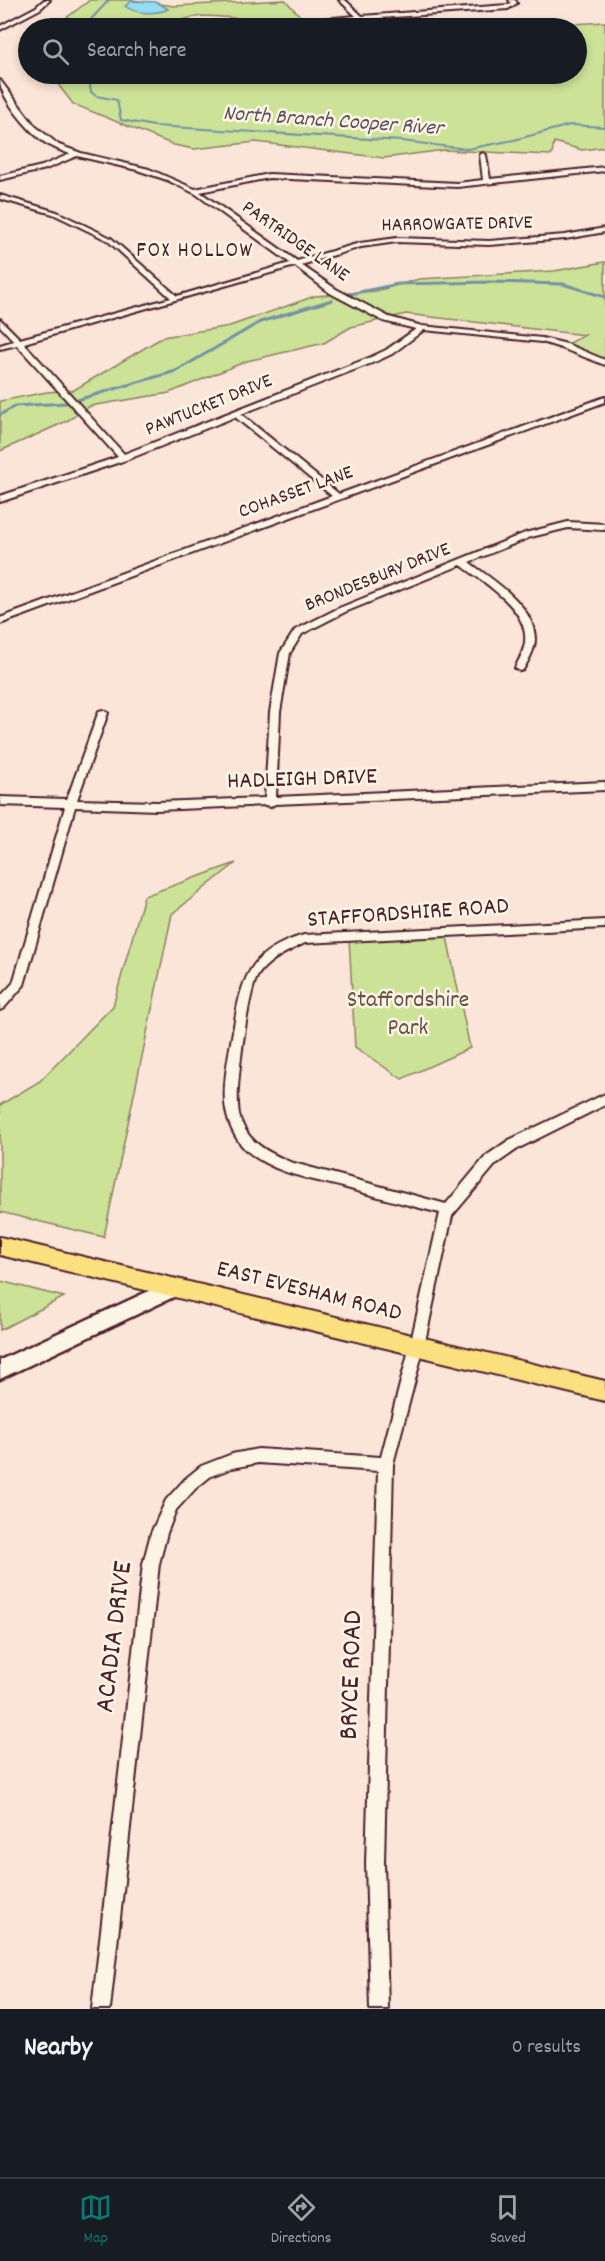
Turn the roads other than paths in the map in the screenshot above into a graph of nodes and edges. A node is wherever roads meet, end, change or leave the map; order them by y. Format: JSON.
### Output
{"nodes":[{"id":1,"x":47,"y":0,"type":"edge"},
{"id":2,"x":342,"y":0,"type":"edge"},
{"id":3,"x":512,"y":0,"type":"edge"},
{"id":4,"x":360,"y":17,"type":"junction"},
{"id":5,"x":19,"y":18,"type":"edge"},
{"id":6,"x":347,"y":18,"type":"edge"},
{"id":7,"x":18,"y":19,"type":"edge"},
{"id":8,"x":0,"y":28,"type":"edge"},
{"id":9,"x":0,"y":82,"type":"edge"},
{"id":10,"x":3,"y":92,"type":"edge"},
{"id":11,"x":78,"y":153,"type":"junction"},
{"id":12,"x":483,"y":155,"type":"dead end"},
{"id":13,"x":605,"y":169,"type":"edge"},
{"id":14,"x":0,"y":178,"type":"edge"},
{"id":15,"x":487,"y":183,"type":"junction"},
{"id":16,"x":194,"y":191,"type":"junction"},
{"id":17,"x":0,"y":197,"type":"edge"},
{"id":18,"x":605,"y":230,"type":"edge"},
{"id":19,"x":294,"y":263,"type":"junction"},
{"id":20,"x":176,"y":299,"type":"junction"},
{"id":21,"x":0,"y":321,"type":"edge"},
{"id":22,"x":422,"y":328,"type":"junction"},
{"id":23,"x":19,"y":342,"type":"junction"},
{"id":24,"x":0,"y":347,"type":"edge"},
{"id":25,"x":605,"y":363,"type":"edge"},
{"id":26,"x":605,"y":399,"type":"edge"},
{"id":27,"x":235,"y":413,"type":"junction"},
{"id":28,"x":123,"y":458,"type":"junction"},
{"id":29,"x":338,"y":497,"type":"junction"},
{"id":30,"x":0,"y":499,"type":"edge"},
{"id":31,"x":605,"y":527,"type":"edge"},
{"id":32,"x":463,"y":562,"type":"junction"},
{"id":33,"x":0,"y":621,"type":"edge"},
{"id":34,"x":520,"y":668,"type":"dead end"},
{"id":35,"x":103,"y":713,"type":"dead end"},
{"id":36,"x":605,"y":786,"type":"edge"},
{"id":37,"x":0,"y":801,"type":"edge"},
{"id":38,"x":270,"y":802,"type":"junction"},
{"id":39,"x":71,"y":803,"type":"junction"},
{"id":40,"x":605,"y":924,"type":"edge"},
{"id":41,"x":0,"y":1005,"type":"edge"},
{"id":42,"x":605,"y":1099,"type":"edge"},
{"id":43,"x":448,"y":1210,"type":"junction"},
{"id":44,"x":0,"y":1246,"type":"edge"},
{"id":45,"x":174,"y":1287,"type":"junction"},
{"id":46,"x":417,"y":1346,"type":"junction"},
{"id":47,"x":0,"y":1370,"type":"edge"},
{"id":48,"x":605,"y":1392,"type":"edge"},
{"id":49,"x":386,"y":1464,"type":"junction"},
{"id":50,"x":101,"y":2009,"type":"edge"},
{"id":51,"x":380,"y":2009,"type":"edge"}],
"edges":[{"from":1,"to":5,"type":"street"},
{"from":2,"to":4,"type":"street"},
{"from":3,"to":4,"type":"street"},
{"from":4,"to":6,"type":"street"},
{"from":7,"to":8,"type":"street"},
{"from":9,"to":10,"type":"street","name":"PARTRIDGE LANE"},
{"from":10,"to":11,"type":"street","name":"PARTRIDGE LANE"},
{"from":11,"to":14,"type":"street"},
{"from":11,"to":16,"type":"street","name":"PARTRIDGE LANE"},
{"from":12,"to":15,"type":"street"},
{"from":13,"to":15,"type":"street","name":"HARROWGATE DRIVE"},
{"from":15,"to":16,"type":"street","name":"HARROWGATE DRIVE"},
{"from":16,"to":19,"type":"street","name":"PARTRIDGE LANE"},
{"from":17,"to":20,"type":"street"},
{"from":18,"to":19,"type":"street","name":"HARROWGATE DRIVE"},
{"from":19,"to":20,"type":"street","name":"HARROWGATE DRIVE"},
{"from":19,"to":22,"type":"street","name":"PARTRIDGE LANE"},
{"from":20,"to":23,"type":"street","name":"HARROWGATE DRIVE"},
{"from":21,"to":23,"type":"street"},
{"from":22,"to":25,"type":"street","name":"PARTRIDGE LANE"},
{"from":22,"to":27,"type":"street","name":"PAWTUCKET DRIVE"},
{"from":23,"to":24,"type":"street","name":"HARROWGATE DRIVE"},
{"from":23,"to":28,"type":"street"},
{"from":26,"to":29,"type":"street","name":"COHASSET LANE"},
{"from":27,"to":28,"type":"street","name":"PAWTUCKET DRIVE"},
{"from":27,"to":29,"type":"street"},
{"from":28,"to":30,"type":"street","name":"PAWTUCKET DRIVE"},
{"from":29,"to":33,"type":"street","name":"COHASSET LANE"},
{"from":31,"to":32,"type":"street","name":"BRONDESBURY DRIVE"},
{"from":32,"to":34,"type":"street"},
{"from":32,"to":38,"type":"street","name":"BRONDESBURY DRIVE"},
{"from":35,"to":39,"type":"street"},
{"from":36,"to":38,"type":"street","name":"HADLEIGH DRIVE"},
{"from":37,"to":39,"type":"street","name":"HADLEIGH DRIVE"},
{"from":38,"to":39,"type":"street","name":"HADLEIGH DRIVE"},
{"from":39,"to":41,"type":"street"},
{"from":40,"to":43,"type":"street","name":"STAFFORDSHIRE ROAD"},
{"from":42,"to":43,"type":"street"},
{"from":43,"to":46,"type":"street","name":"BRYCE ROAD"},
{"from":44,"to":45,"type":"main road","name":"EAST EVESHAM ROAD"},
{"from":45,"to":46,"type":"main road","name":"EAST EVESHAM ROAD"},
{"from":45,"to":47,"type":"main road"},
{"from":46,"to":48,"type":"main road","name":"EAST EVESHAM ROAD"},
{"from":46,"to":49,"type":"street","name":"BRYCE ROAD"},
{"from":49,"to":50,"type":"street","name":"ACADIA DRIVE"},
{"from":49,"to":51,"type":"street","name":"BRYCE ROAD"}]}
